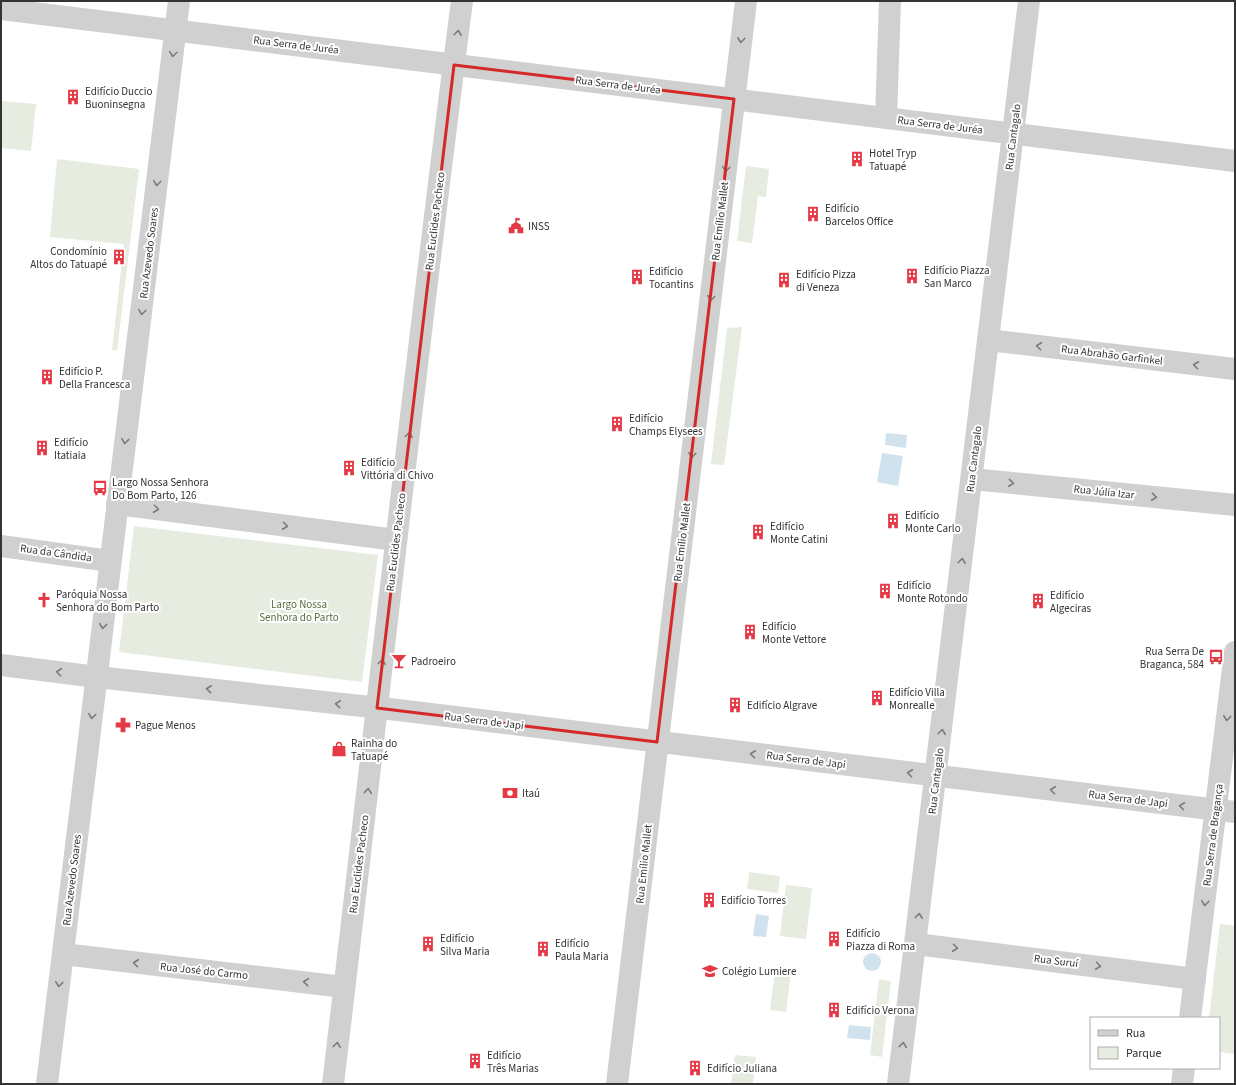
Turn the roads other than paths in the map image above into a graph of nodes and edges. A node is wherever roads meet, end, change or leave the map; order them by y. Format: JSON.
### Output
{"nodes":[{"id":1,"x":179,"y":1,"type":"edge"},
{"id":2,"x":462,"y":1,"type":"edge"},
{"id":3,"x":746,"y":1,"type":"edge"},
{"id":4,"x":890,"y":1,"type":"edge"},
{"id":5,"x":1029,"y":1,"type":"edge"},
{"id":6,"x":1,"y":9,"type":"edge"},
{"id":7,"x":175,"y":30,"type":"junction"},
{"id":8,"x":454,"y":65,"type":"junction"},
{"id":9,"x":734,"y":99,"type":"junction"},
{"id":10,"x":886,"y":118,"type":"junction"},
{"id":11,"x":1013,"y":134,"type":"junction"},
{"id":12,"x":1235,"y":161,"type":"edge"},
{"id":13,"x":988,"y":340,"type":"junction"},
{"id":14,"x":1235,"y":369,"type":"edge"},
{"id":15,"x":972,"y":479,"type":"junction"},
{"id":16,"x":117,"y":504,"type":"junction"},
{"id":17,"x":1235,"y":505,"type":"edge"},
{"id":18,"x":396,"y":540,"type":"junction"},
{"id":19,"x":1,"y":546,"type":"edge"},
{"id":20,"x":110,"y":561,"type":"junction"},
{"id":21,"x":1235,"y":652,"type":"edge"},
{"id":22,"x":1,"y":664,"type":"edge"},
{"id":23,"x":97,"y":677,"type":"junction"},
{"id":24,"x":377,"y":708,"type":"junction"},
{"id":25,"x":657,"y":742,"type":"junction"},
{"id":26,"x":936,"y":776,"type":"junction"},
{"id":27,"x":1226,"y":811,"type":"edge"},
{"id":28,"x":916,"y":944,"type":"junction"},
{"id":29,"x":63,"y":954,"type":"junction"},
{"id":30,"x":1195,"y":979,"type":"junction"},
{"id":31,"x":344,"y":987,"type":"junction"},
{"id":32,"x":1190,"y":1017,"type":"edge"},
{"id":33,"x":1184,"y":1069,"type":"edge"},
{"id":34,"x":47,"y":1084,"type":"edge"},
{"id":35,"x":333,"y":1084,"type":"edge"},
{"id":36,"x":617,"y":1084,"type":"edge"},
{"id":37,"x":898,"y":1084,"type":"edge"},
{"id":38,"x":1182,"y":1084,"type":"edge"}],
"edges":[{"from":1,"to":7,"type":"street","name":"Rua Azevedo Soares"},
{"from":8,"to":2,"type":"street","name":"Rua Euclides Pacheco","one_way":true},
{"from":3,"to":9,"type":"street","name":"Rua Emílio Mallet","one_way":true},
{"from":4,"to":10,"type":"street"},
{"from":5,"to":11,"type":"street","name":"Rua Cantagalo"},
{"from":6,"to":7,"type":"street","name":"Rua Serra de Juréa"},
{"from":7,"to":8,"type":"street","name":"Rua Serra de Juréa"},
{"from":7,"to":16,"type":"street","name":"Rua Azevedo Soares","one_way":true},
{"from":8,"to":9,"type":"street","name":"Rua Serra de Juréa"},
{"from":18,"to":8,"type":"street","name":"Rua Euclides Pacheco","one_way":true},
{"from":9,"to":10,"type":"street","name":"Rua Serra de Juréa"},
{"from":9,"to":25,"type":"street","name":"Rua Emílio Mallet","one_way":true},
{"from":10,"to":11,"type":"street","name":"Rua Serra de Juréa"},
{"from":11,"to":12,"type":"street","name":"Rua Serra de Juréa"},
{"from":11,"to":13,"type":"street","name":"Rua Cantagalo"},
{"from":14,"to":13,"type":"street","name":"Rua Abrahão Garfinkel","one_way":true},
{"from":13,"to":15,"type":"street","name":"Rua Cantagalo"},
{"from":15,"to":17,"type":"street","name":"Rua Júlia Izar","one_way":true},
{"from":26,"to":15,"type":"street","name":"Rua Cantagalo","one_way":true},
{"from":16,"to":18,"type":"street","one_way":true},
{"from":16,"to":20,"type":"street"},
{"from":24,"to":18,"type":"street","name":"Rua Euclides Pacheco","one_way":true},
{"from":19,"to":20,"type":"street","name":"Rua da Cândida"},
{"from":20,"to":23,"type":"street","one_way":true},
{"from":21,"to":27,"type":"street","name":"Rua Serra de Bragança","one_way":true},
{"from":23,"to":22,"type":"street","one_way":true},
{"from":24,"to":23,"type":"street","one_way":true},
{"from":23,"to":29,"type":"street","name":"Rua Azevedo Soares","one_way":true},
{"from":24,"to":25,"type":"street","name":"Rua Serra de Japi"},
{"from":31,"to":24,"type":"street","name":"Rua Euclides Pacheco","one_way":true},
{"from":26,"to":25,"type":"street","name":"Rua Serra de Japi","one_way":true},
{"from":25,"to":36,"type":"street","name":"Rua Emílio Mallet"},
{"from":27,"to":26,"type":"street","name":"Rua Serra de Japi","one_way":true},
{"from":28,"to":26,"type":"street","name":"Rua Cantagalo","one_way":true},
{"from":27,"to":30,"type":"street","name":"Rua Serra de Bragança","one_way":true},
{"from":28,"to":30,"type":"street","name":"Rua Suruí","one_way":true},
{"from":37,"to":28,"type":"street","name":"Rua Cantagalo","one_way":true},
{"from":31,"to":29,"type":"street","name":"Rua José do Carmo","one_way":true},
{"from":29,"to":34,"type":"street","name":"Rua Azevedo Soares","one_way":true},
{"from":30,"to":32,"type":"street","name":"Rua Serra de Bragança"},
{"from":35,"to":31,"type":"street","name":"Rua Euclides Pacheco","one_way":true},
{"from":33,"to":38,"type":"street"}]}
